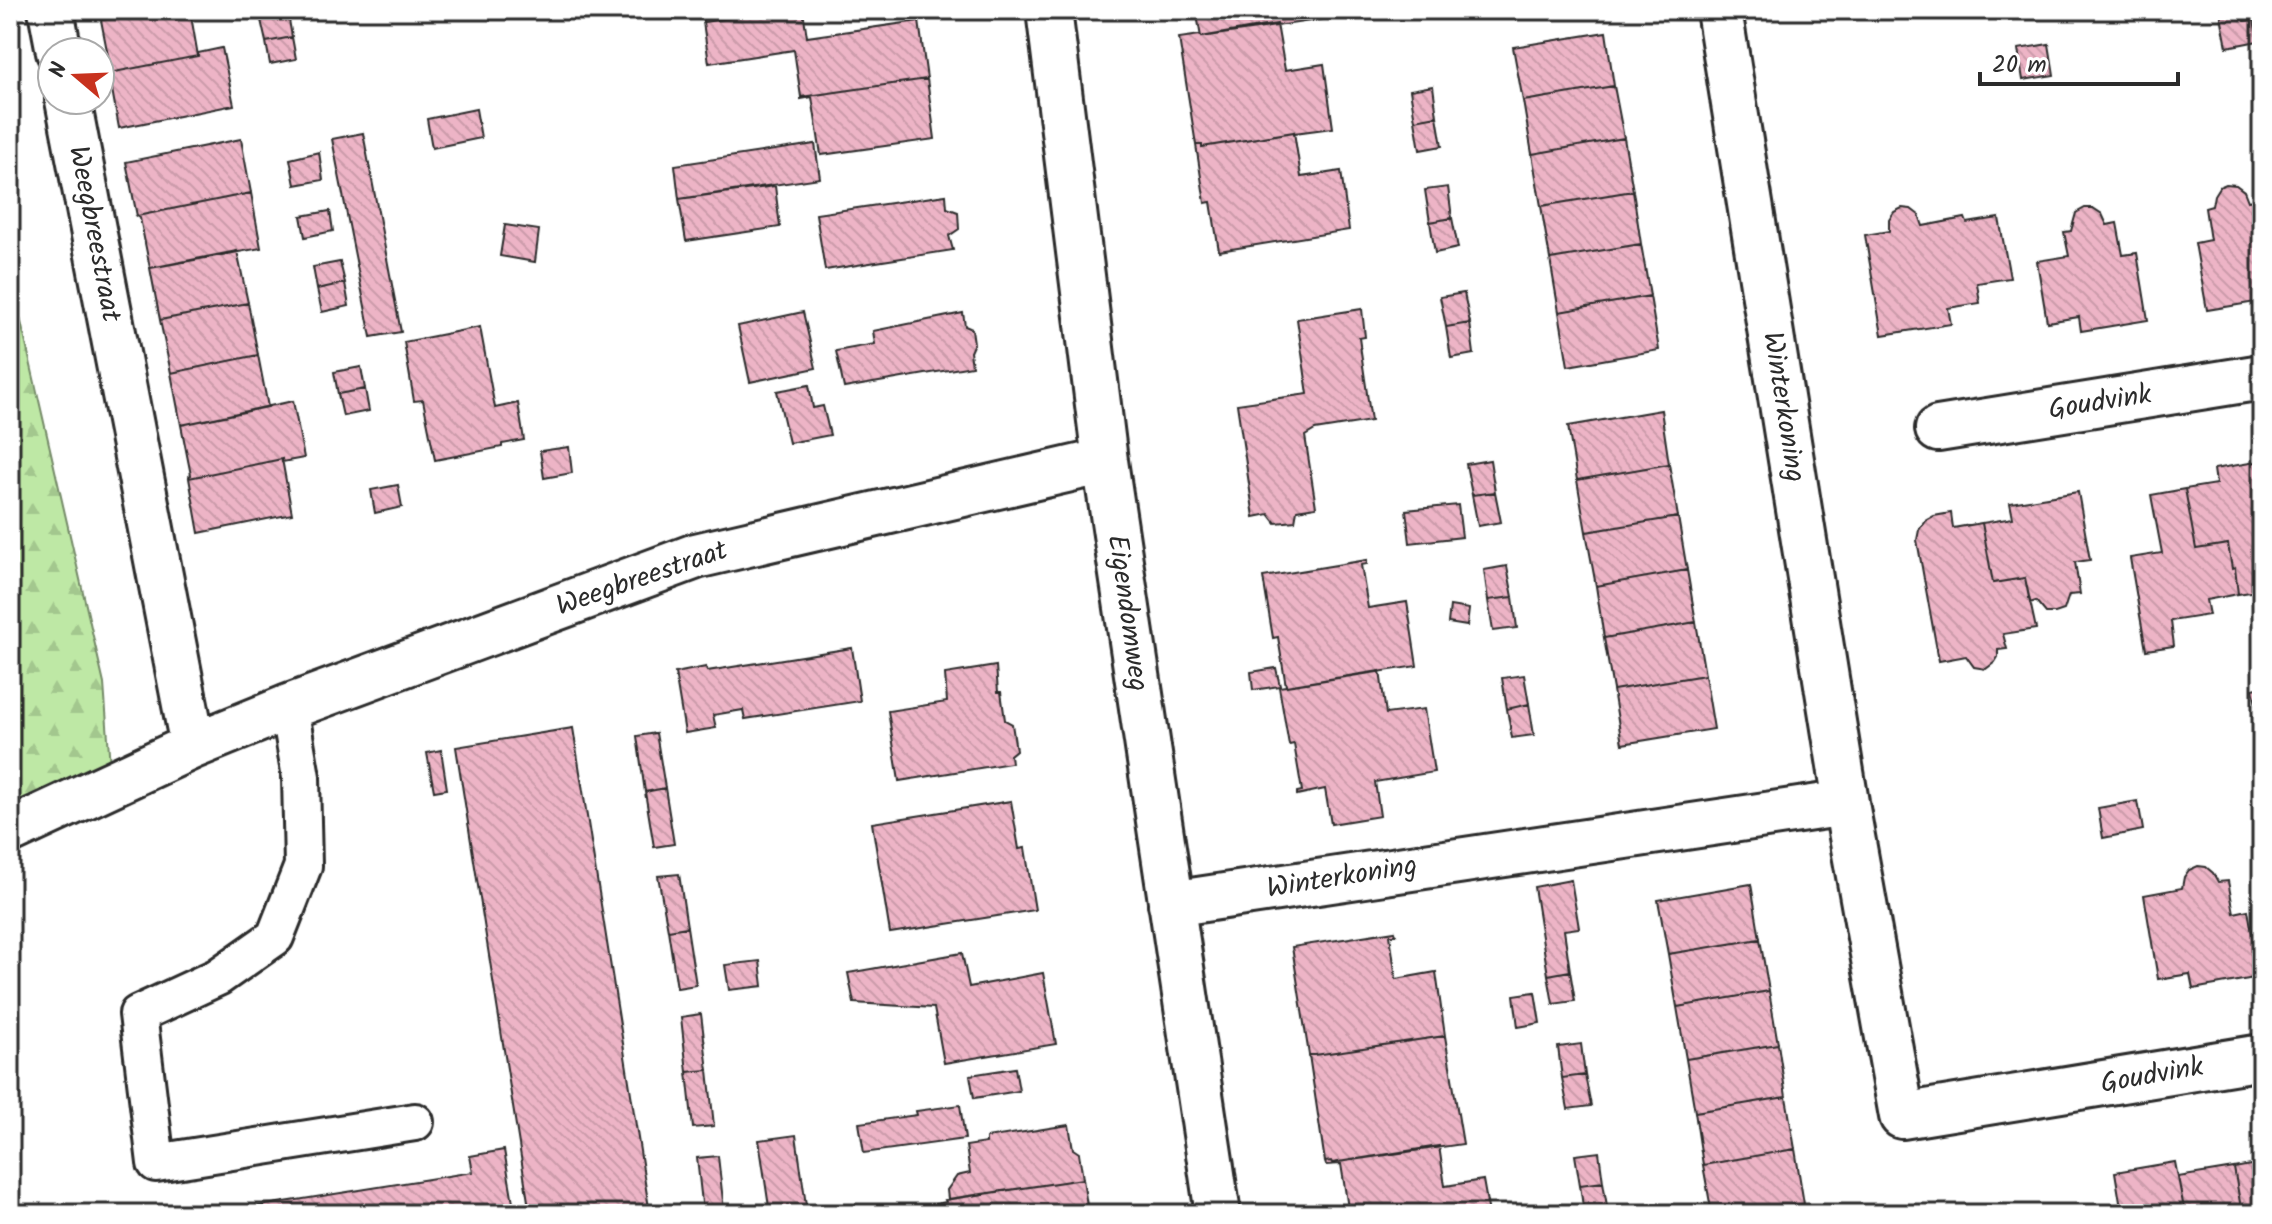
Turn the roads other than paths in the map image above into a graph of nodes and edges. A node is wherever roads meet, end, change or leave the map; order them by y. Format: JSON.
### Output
{"nodes":[{"id":1,"x":51,"y":10,"type":"edge"},
{"id":2,"x":1049,"y":10,"type":"edge"},
{"id":3,"x":1719,"y":10,"type":"edge"},
{"id":4,"x":56,"y":36,"type":"edge"},
{"id":5,"x":71,"y":116,"type":"edge"},
{"id":6,"x":2262,"y":377,"type":"edge"},
{"id":7,"x":1938,"y":429,"type":"dead end"},
{"id":8,"x":1105,"y":461,"type":"junction"},
{"id":9,"x":289,"y":707,"type":"junction"},
{"id":10,"x":193,"y":746,"type":"junction"},
{"id":11,"x":1846,"y":803,"type":"junction"},
{"id":12,"x":10,"y":831,"type":"edge"},
{"id":13,"x":1171,"y":904,"type":"junction"},
{"id":14,"x":2262,"y":1057,"type":"edge"},
{"id":15,"x":2043,"y":1094,"type":"joint"},
{"id":16,"x":415,"y":1122,"type":"dead end"},
{"id":17,"x":1218,"y":1214,"type":"edge"}],
"edges":[{"from":1,"to":4,"type":"street"},
{"from":2,"to":8,"type":"street","name":"Eigendomweg"},
{"from":3,"to":11,"type":"street","name":"Winterkoning"},
{"from":5,"to":10,"type":"street","name":"Weegbreestraat"},
{"from":6,"to":7,"type":"street","name":"Goudvink"},
{"from":8,"to":9,"type":"street","name":"Weegbreestraat"},
{"from":8,"to":13,"type":"street","name":"Eigendomweg"},
{"from":9,"to":10,"type":"street","name":"Weegbreestraat"},
{"from":9,"to":16,"type":"lane"},
{"from":10,"to":12,"type":"street","name":"Weegbreestraat"},
{"from":11,"to":13,"type":"street","name":"Winterkoning"},
{"from":11,"to":15,"type":"street","name":"Winterkoning"},
{"from":13,"to":17,"type":"street","name":"Eigendomweg"},
{"from":14,"to":15,"type":"street","name":"Goudvink"}]}
